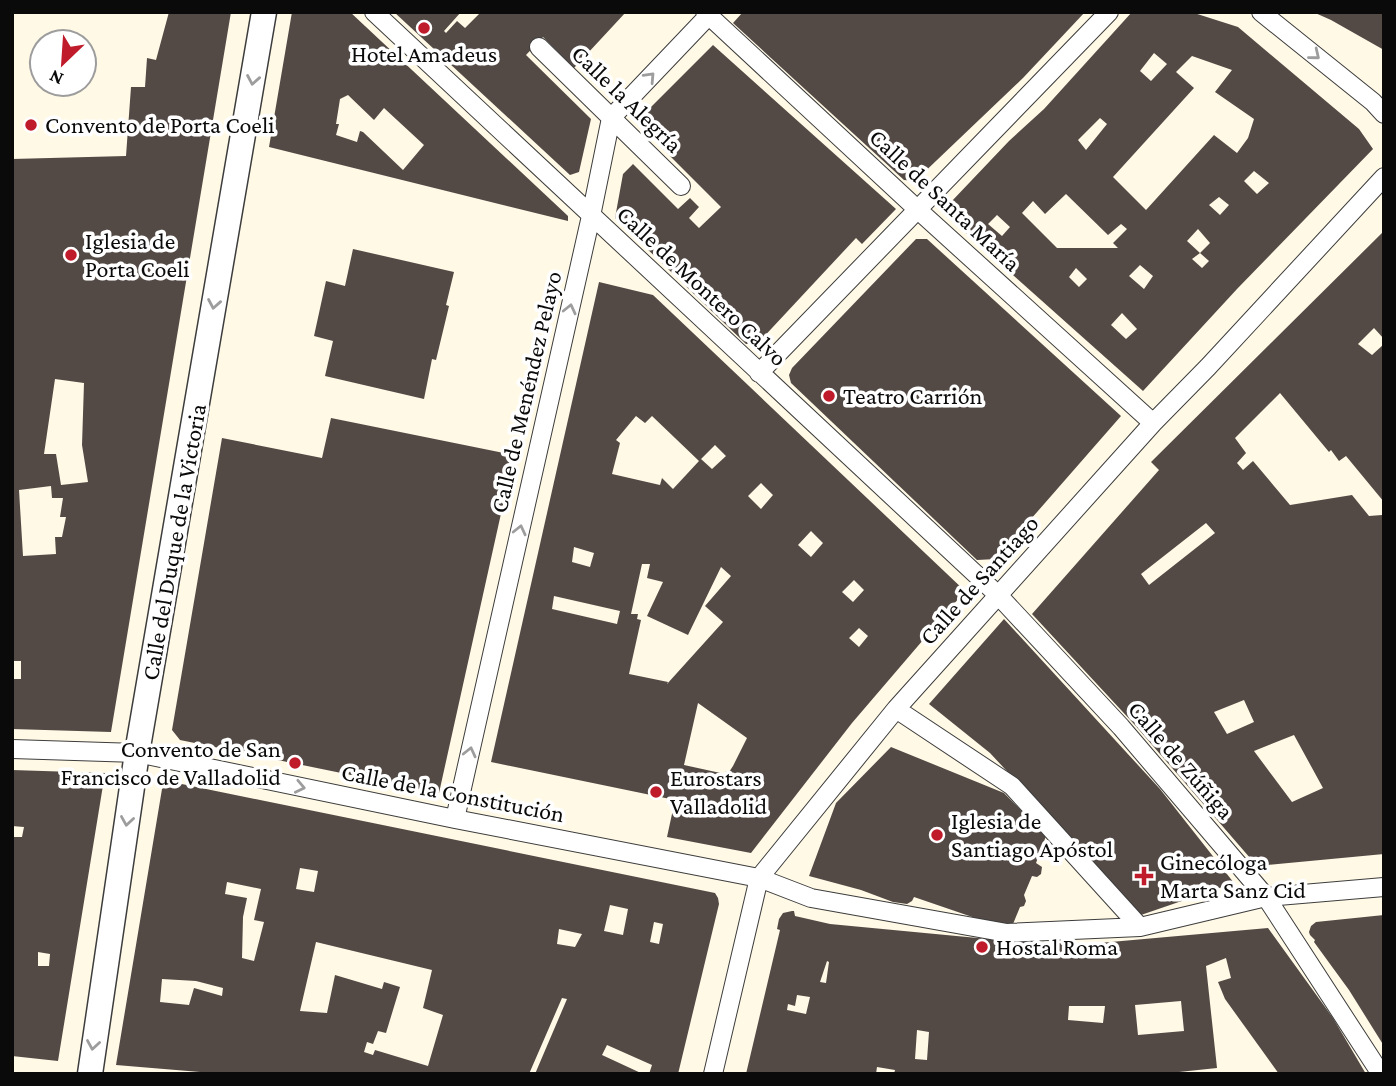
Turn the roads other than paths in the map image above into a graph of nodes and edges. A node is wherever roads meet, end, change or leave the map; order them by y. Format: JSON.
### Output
{"nodes":[{"id":1,"x":264,"y":12,"type":"edge"},
{"id":2,"x":374,"y":12,"type":"edge"},
{"id":3,"x":1109,"y":12,"type":"edge"},
{"id":4,"x":1261,"y":12,"type":"edge"},
{"id":5,"x":708,"y":13,"type":"edge"},
{"id":6,"x":539,"y":47,"type":"dead end"},
{"id":7,"x":1384,"y":114,"type":"edge"},
{"id":8,"x":611,"y":118,"type":"junction"},
{"id":9,"x":1384,"y":177,"type":"edge"},
{"id":10,"x":681,"y":186,"type":"dead end"},
{"id":11,"x":917,"y":209,"type":"junction"},
{"id":12,"x":591,"y":216,"type":"junction"},
{"id":13,"x":759,"y":373,"type":"junction"},
{"id":14,"x":1153,"y":423,"type":"junction"},
{"id":15,"x":998,"y":595,"type":"junction"},
{"id":16,"x":896,"y":709,"type":"junction"},
{"id":17,"x":12,"y":749,"type":"edge"},
{"id":18,"x":137,"y":753,"type":"junction"},
{"id":19,"x":455,"y":819,"type":"junction"},
{"id":20,"x":759,"y":877,"type":"junction"},
{"id":21,"x":1384,"y":887,"type":"edge"},
{"id":22,"x":1266,"y":897,"type":"junction"},
{"id":23,"x":1140,"y":926,"type":"junction"},
{"id":24,"x":90,"y":1074,"type":"edge"},
{"id":25,"x":713,"y":1074,"type":"edge"},
{"id":26,"x":1381,"y":1074,"type":"edge"}],
"edges":[{"from":1,"to":18,"type":"street","name":"Calle del Duque de la Victoria","one_way":true},
{"from":2,"to":12,"type":"street","name":"Calle de Montero Calvo"},
{"from":3,"to":11,"type":"street"},
{"from":4,"to":7,"type":"street","one_way":true},
{"from":8,"to":5,"type":"street","one_way":true},
{"from":5,"to":11,"type":"street","name":"Calle de Santa María"},
{"from":6,"to":8,"type":"street","name":"Calle la Alegría"},
{"from":8,"to":10,"type":"street","name":"Calle la Alegría"},
{"from":8,"to":12,"type":"street","name":"Calle de Menéndez Pelayo"},
{"from":9,"to":14,"type":"street","name":"Calle de Santiago"},
{"from":11,"to":13,"type":"street"},
{"from":11,"to":14,"type":"street","name":"Calle de Santa María"},
{"from":12,"to":13,"type":"street","name":"Calle de Montero Calvo"},
{"from":19,"to":12,"type":"street","name":"Calle de Menéndez Pelayo","one_way":true},
{"from":13,"to":15,"type":"street","name":"Calle de Montero Calvo"},
{"from":14,"to":15,"type":"street","name":"Calle de Santiago"},
{"from":15,"to":16,"type":"street","name":"Calle de Santiago"},
{"from":15,"to":22,"type":"street","name":"Calle de Zúñiga"},
{"from":16,"to":20,"type":"street","name":"Calle de Santiago"},
{"from":16,"to":23,"type":"street"},
{"from":17,"to":18,"type":"street","name":"Calle de la Constitución"},
{"from":18,"to":19,"type":"street","name":"Calle de la Constitución","one_way":true},
{"from":18,"to":24,"type":"street","name":"Calle del Duque de la Victoria","one_way":true},
{"from":19,"to":20,"type":"street","name":"Calle de la Constitución"},
{"from":20,"to":23,"type":"street","name":"Calle de la Constitución"},
{"from":20,"to":25,"type":"street","name":"Calle de Santiago"},
{"from":21,"to":22,"type":"street","name":"Calle de la Constitución"},
{"from":22,"to":23,"type":"street","name":"Calle de la Constitución"},
{"from":22,"to":26,"type":"street","name":"Calle de Zúñiga"}]}
